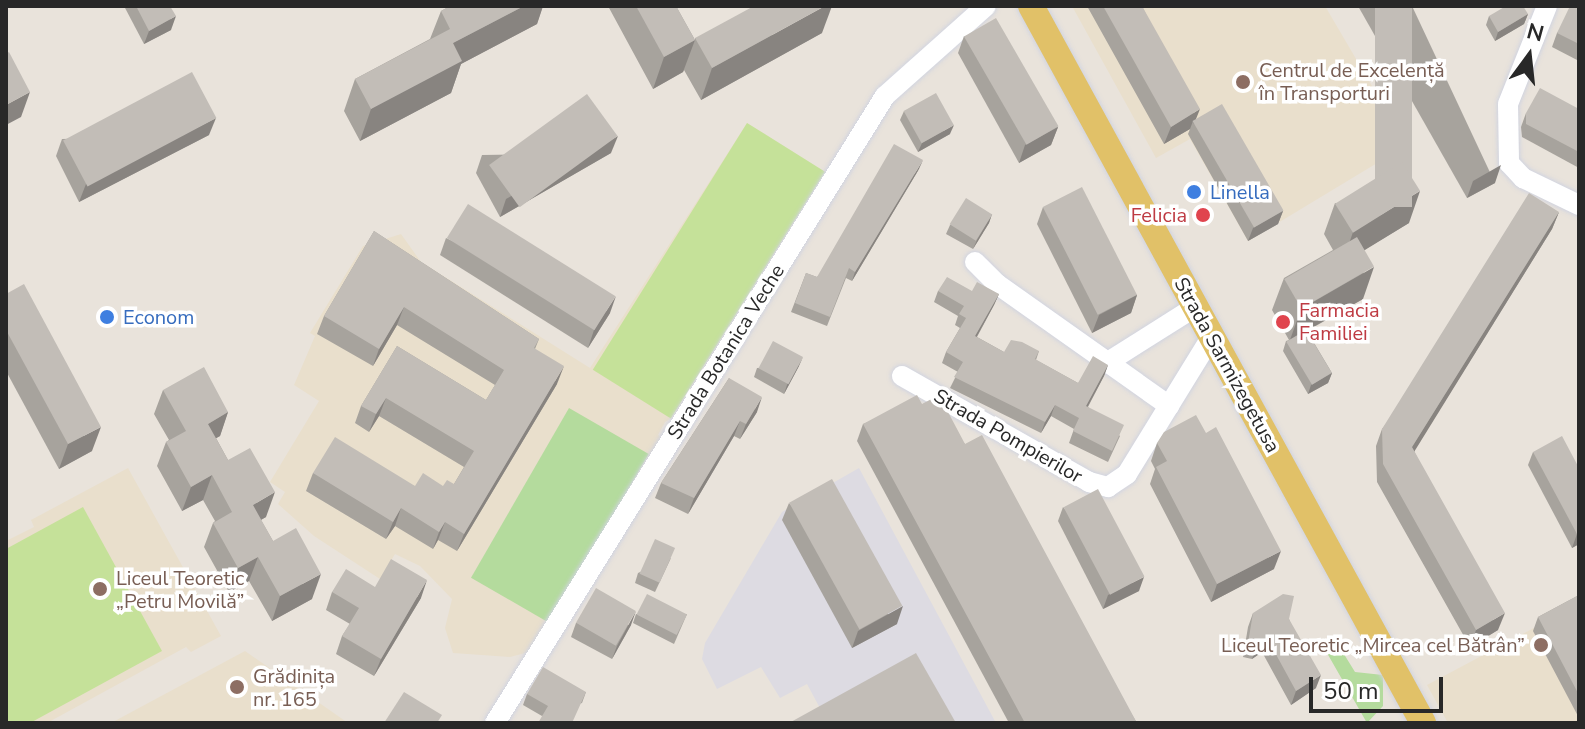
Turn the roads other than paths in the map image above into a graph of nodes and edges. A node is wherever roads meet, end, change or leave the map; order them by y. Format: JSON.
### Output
{"nodes":[{"id":1,"x":986,"y":6,"type":"edge"},
{"id":2,"x":1031,"y":6,"type":"edge"},
{"id":3,"x":1547,"y":6,"type":"edge"},
{"id":4,"x":1579,"y":205,"type":"edge"},
{"id":5,"x":975,"y":262,"type":"dead end"},
{"id":6,"x":1195,"y":307,"type":"junction"},
{"id":7,"x":1212,"y":336,"type":"junction"},
{"id":8,"x":1108,"y":362,"type":"junction"},
{"id":9,"x":902,"y":376,"type":"dead end"},
{"id":10,"x":1169,"y":406,"type":"junction"},
{"id":11,"x":1419,"y":722,"type":"edge"},
{"id":12,"x":495,"y":723,"type":"edge"}],
"edges":[{"from":1,"to":12,"type":"street","name":"Strada Botanica Veche"},
{"from":2,"to":6,"type":"main road","name":"Strada Sarmizegetusa"},
{"from":3,"to":4,"type":"street"},
{"from":5,"to":8,"type":"street"},
{"from":6,"to":7,"type":"main road","name":"Strada Sarmizegetusa"},
{"from":6,"to":8,"type":"street"},
{"from":7,"to":10,"type":"street","name":"Strada Pompierilor"},
{"from":7,"to":11,"type":"main road","name":"Strada Sarmizegetusa"},
{"from":8,"to":10,"type":"street"},
{"from":9,"to":10,"type":"street","name":"Strada Pompierilor"}]}
